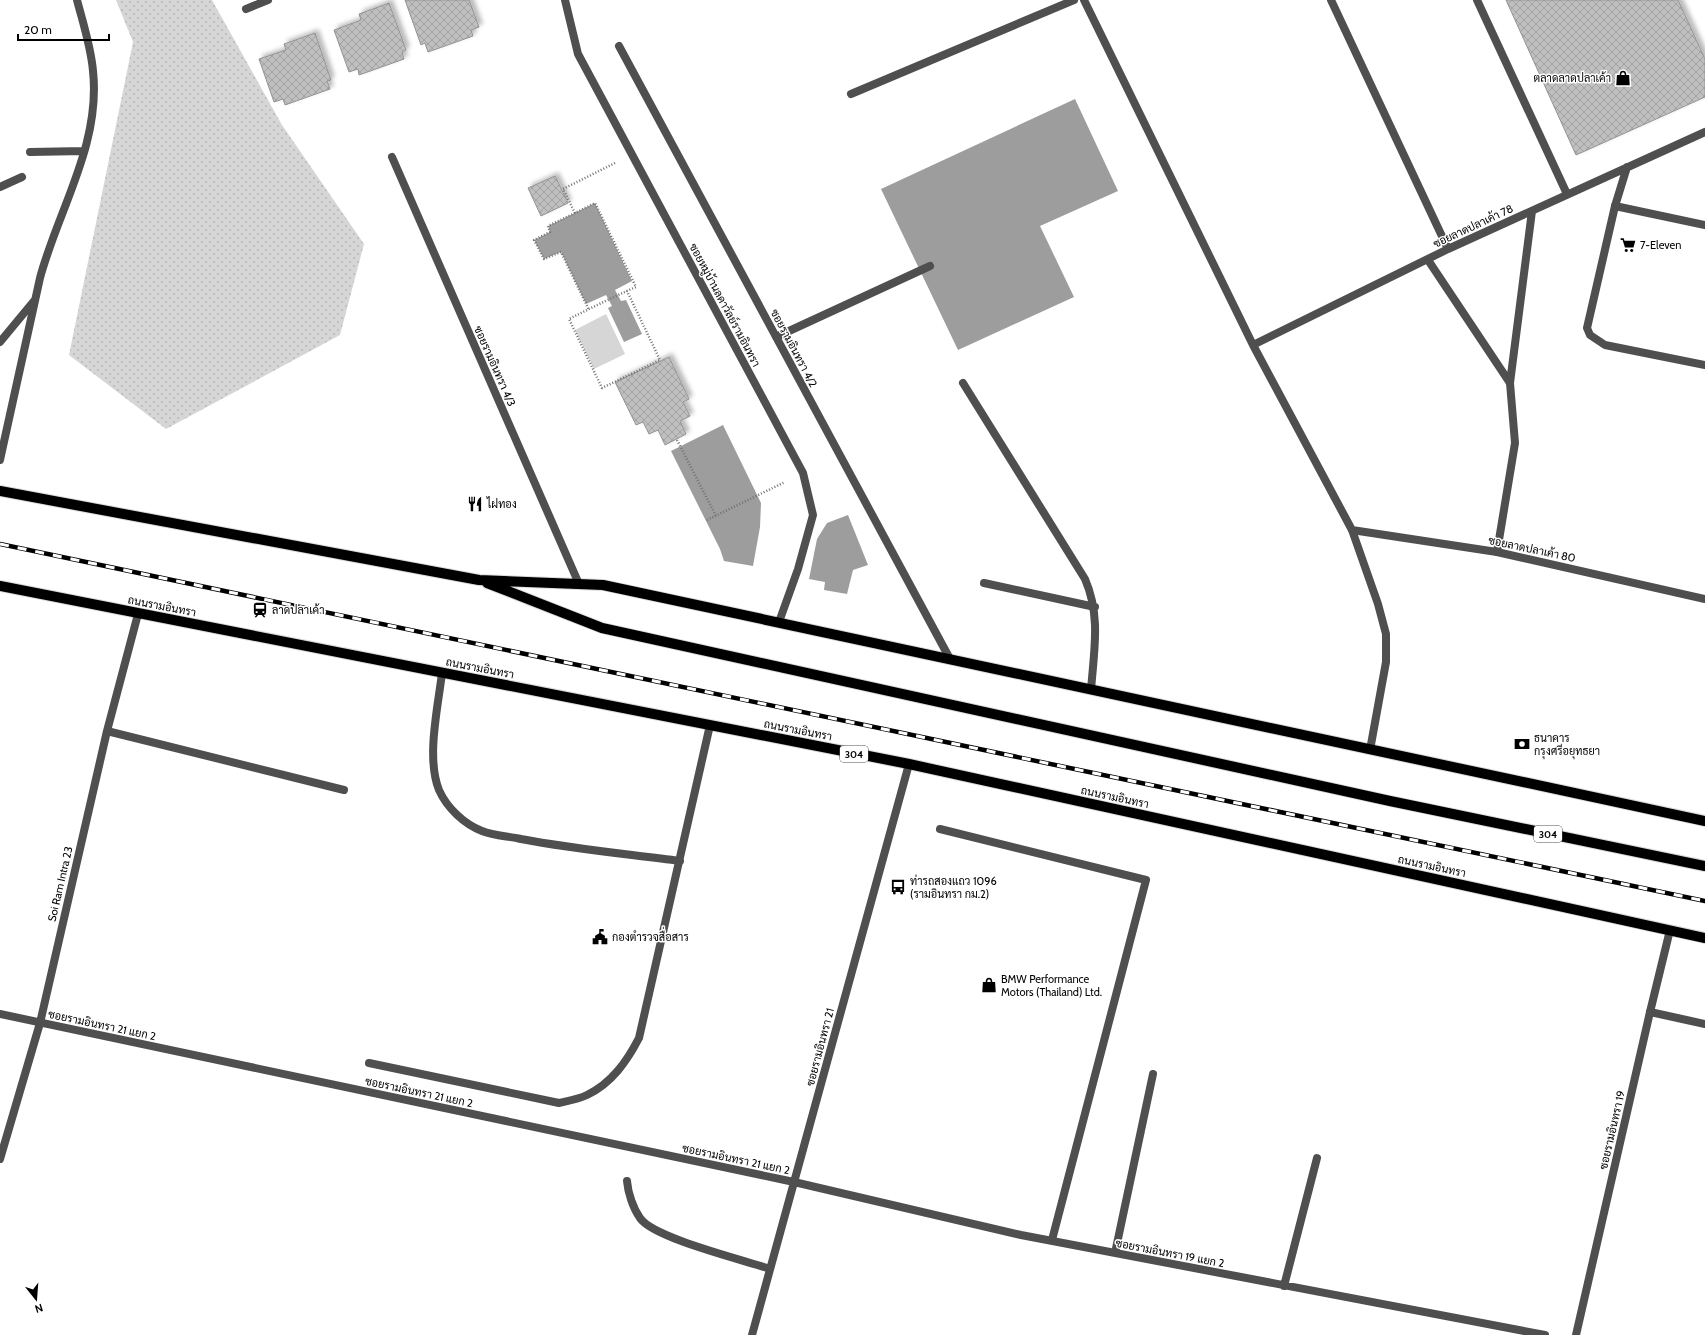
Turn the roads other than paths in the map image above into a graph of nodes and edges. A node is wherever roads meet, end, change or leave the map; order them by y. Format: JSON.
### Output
{"nodes":[{"id":1,"x":77,"y":0,"type":"edge"},
{"id":2,"x":268,"y":0,"type":"edge"},
{"id":3,"x":1074,"y":0,"type":"edge"},
{"id":4,"x":1084,"y":0,"type":"edge"},
{"id":5,"x":1331,"y":0,"type":"edge"},
{"id":6,"x":1477,"y":0,"type":"edge"},
{"id":7,"x":568,"y":2,"type":"edge"},
{"id":8,"x":246,"y":8,"type":"dead end"},
{"id":9,"x":619,"y":46,"type":"dead end"},
{"id":10,"x":851,"y":94,"type":"dead end"},
{"id":11,"x":1705,"y":132,"type":"edge"},
{"id":12,"x":84,"y":151,"type":"junction"},
{"id":13,"x":30,"y":152,"type":"dead end"},
{"id":14,"x":392,"y":157,"type":"dead end"},
{"id":15,"x":1627,"y":168,"type":"junction"},
{"id":16,"x":22,"y":177,"type":"dead end"},
{"id":17,"x":0,"y":187,"type":"edge"},
{"id":18,"x":1567,"y":194,"type":"junction"},
{"id":19,"x":1616,"y":206,"type":"junction"},
{"id":20,"x":1532,"y":211,"type":"junction"},
{"id":21,"x":1705,"y":225,"type":"edge"},
{"id":22,"x":1448,"y":250,"type":"junction"},
{"id":23,"x":1428,"y":260,"type":"junction"},
{"id":24,"x":930,"y":266,"type":"dead end"},
{"id":25,"x":35,"y":299,"type":"junction"},
{"id":26,"x":776,"y":337,"type":"junction"},
{"id":27,"x":0,"y":342,"type":"edge"},
{"id":28,"x":1253,"y":344,"type":"junction"},
{"id":29,"x":1705,"y":364,"type":"edge"},
{"id":30,"x":963,"y":383,"type":"dead end"},
{"id":31,"x":1510,"y":383,"type":"junction"},
{"id":32,"x":0,"y":460,"type":"edge"},
{"id":33,"x":0,"y":491,"type":"edge"},
{"id":34,"x":1352,"y":530,"type":"junction"},
{"id":35,"x":1497,"y":552,"type":"junction"},
{"id":36,"x":479,"y":580,"type":"junction"},
{"id":37,"x":984,"y":583,"type":"dead end"},
{"id":38,"x":579,"y":584,"type":"junction"},
{"id":39,"x":0,"y":586,"type":"edge"},
{"id":40,"x":1705,"y":599,"type":"edge"},
{"id":41,"x":1095,"y":607,"type":"junction"},
{"id":42,"x":138,"y":614,"type":"junction"},
{"id":43,"x":779,"y":622,"type":"junction"},
{"id":44,"x":950,"y":659,"type":"junction"},
{"id":45,"x":442,"y":673,"type":"junction"},
{"id":46,"x":1091,"y":690,"type":"junction"},
{"id":47,"x":710,"y":725,"type":"junction"},
{"id":48,"x":108,"y":731,"type":"junction"},
{"id":49,"x":1370,"y":750,"type":"junction"},
{"id":50,"x":909,"y":764,"type":"junction"},
{"id":51,"x":344,"y":790,"type":"dead end"},
{"id":52,"x":1705,"y":821,"type":"edge"},
{"id":53,"x":940,"y":829,"type":"dead end"},
{"id":54,"x":680,"y":860,"type":"junction"},
{"id":55,"x":1705,"y":866,"type":"edge"},
{"id":56,"x":1670,"y":930,"type":"junction"},
{"id":57,"x":1705,"y":938,"type":"edge"},
{"id":58,"x":1650,"y":1012,"type":"junction"},
{"id":59,"x":0,"y":1014,"type":"edge"},
{"id":60,"x":40,"y":1022,"type":"junction"},
{"id":61,"x":1705,"y":1024,"type":"edge"},
{"id":62,"x":369,"y":1062,"type":"dead end"},
{"id":63,"x":1153,"y":1074,"type":"dead end"},
{"id":64,"x":1317,"y":1158,"type":"dead end"},
{"id":65,"x":0,"y":1159,"type":"edge"},
{"id":66,"x":627,"y":1181,"type":"dead end"},
{"id":67,"x":794,"y":1182,"type":"junction"},
{"id":68,"x":1052,"y":1240,"type":"junction"},
{"id":69,"x":1115,"y":1253,"type":"junction"},
{"id":70,"x":770,"y":1269,"type":"junction"},
{"id":71,"x":1284,"y":1286,"type":"junction"},
{"id":72,"x":752,"y":1335,"type":"edge"},
{"id":73,"x":1545,"y":1335,"type":"edge"},
{"id":74,"x":1576,"y":1335,"type":"edge"}],
"edges":[{"from":1,"to":12,"type":"street"},
{"from":2,"to":8,"type":"street"},
{"from":3,"to":10,"type":"street"},
{"from":4,"to":28,"type":"street"},
{"from":5,"to":22,"type":"street"},
{"from":6,"to":18,"type":"street"},
{"from":7,"to":43,"type":"street","name":"ซอยหมู่บ้านลดาวัลย์รามอินทรา"},
{"from":9,"to":26,"type":"street","name":"ซอยรามอินทรา 4/2"},
{"from":11,"to":15,"type":"street","name":"ซอยลาดปลาเค้า 78"},
{"from":12,"to":13,"type":"street"},
{"from":12,"to":25,"type":"street"},
{"from":14,"to":38,"type":"street","name":"ซอยรามอินทรา 4/3"},
{"from":15,"to":18,"type":"street","name":"ซอยลาดปลาเค้า 78"},
{"from":15,"to":19,"type":"street"},
{"from":16,"to":17,"type":"street"},
{"from":18,"to":20,"type":"street","name":"ซอยลาดปลาเค้า 78"},
{"from":19,"to":21,"type":"street"},
{"from":19,"to":29,"type":"street"},
{"from":20,"to":22,"type":"street","name":"ซอยลาดปลาเค้า 78"},
{"from":20,"to":31,"type":"street"},
{"from":22,"to":23,"type":"street","name":"ซอยลาดปลาเค้า 78"},
{"from":23,"to":28,"type":"street","name":"ซอยลาดปลาเค้า 78"},
{"from":23,"to":31,"type":"street"},
{"from":24,"to":26,"type":"street"},
{"from":25,"to":27,"type":"street"},
{"from":25,"to":32,"type":"street"},
{"from":26,"to":44,"type":"street","name":"ซอยรามอินทรา 4/2"},
{"from":28,"to":34,"type":"street"},
{"from":30,"to":41,"type":"street"},
{"from":31,"to":35,"type":"street"},
{"from":33,"to":36,"type":"main road","number":"304"},
{"from":34,"to":35,"type":"street","name":"ซอยลาดปลาเค้า 80"},
{"from":34,"to":49,"type":"street"},
{"from":35,"to":40,"type":"street","name":"ซอยลาดปลาเค้า 80"},
{"from":36,"to":38,"type":"main road","number":"304"},
{"from":36,"to":55,"type":"main road","number":"304"},
{"from":37,"to":41,"type":"street"},
{"from":38,"to":43,"type":"main road","number":"304"},
{"from":39,"to":42,"type":"main road","name":"ถนนรามอินทรา","number":"304"},
{"from":41,"to":46,"type":"street"},
{"from":42,"to":45,"type":"main road","name":"ถนนรามอินทรา","number":"304"},
{"from":42,"to":48,"type":"street","name":"Soi Ram Intra 23"},
{"from":43,"to":44,"type":"main road","number":"304"},
{"from":44,"to":46,"type":"main road","number":"304"},
{"from":45,"to":47,"type":"main road","name":"ถนนรามอินทรา","number":"304"},
{"from":45,"to":54,"type":"street"},
{"from":46,"to":49,"type":"main road","number":"304"},
{"from":47,"to":50,"type":"main road","name":"ถนนรามอินทรา","number":"304"},
{"from":47,"to":54,"type":"street"},
{"from":48,"to":51,"type":"street"},
{"from":48,"to":60,"type":"street","name":"Soi Ram Intra 23"},
{"from":49,"to":52,"type":"main road","number":"304"},
{"from":50,"to":56,"type":"main road","name":"ถนนรามอินทรา","number":"304"},
{"from":50,"to":67,"type":"street","name":"ซอยรามอินทรา 21"},
{"from":53,"to":68,"type":"street"},
{"from":54,"to":62,"type":"street"},
{"from":56,"to":57,"type":"main road","name":"ถนนรามอินทรา","number":"304"},
{"from":56,"to":58,"type":"street","name":"ซอยรามอินทรา 19"},
{"from":58,"to":61,"type":"street"},
{"from":58,"to":74,"type":"street","name":"ซอยรามอินทรา 19"},
{"from":59,"to":60,"type":"street","name":"ซอยรามอินทรา 21 แยก 2"},
{"from":60,"to":65,"type":"street","name":"Soi Ram Intra 23"},
{"from":60,"to":67,"type":"street","name":"ซอยรามอินทรา 21 แยก 2"},
{"from":63,"to":69,"type":"street"},
{"from":64,"to":71,"type":"street"},
{"from":66,"to":70,"type":"street"},
{"from":67,"to":68,"type":"street","name":"ซอยรามอินทรา 19 แยก 2"},
{"from":67,"to":70,"type":"street","name":"ซอยรามอินทรา 21"},
{"from":68,"to":69,"type":"street","name":"ซอยรามอินทรา 19 แยก 2"},
{"from":69,"to":71,"type":"street","name":"ซอยรามอินทรา 19 แยก 2"},
{"from":70,"to":72,"type":"street","name":"ซอยรามอินทรา 21"},
{"from":71,"to":73,"type":"street","name":"ซอยรามอินทรา 19 แยก 2"}]}
